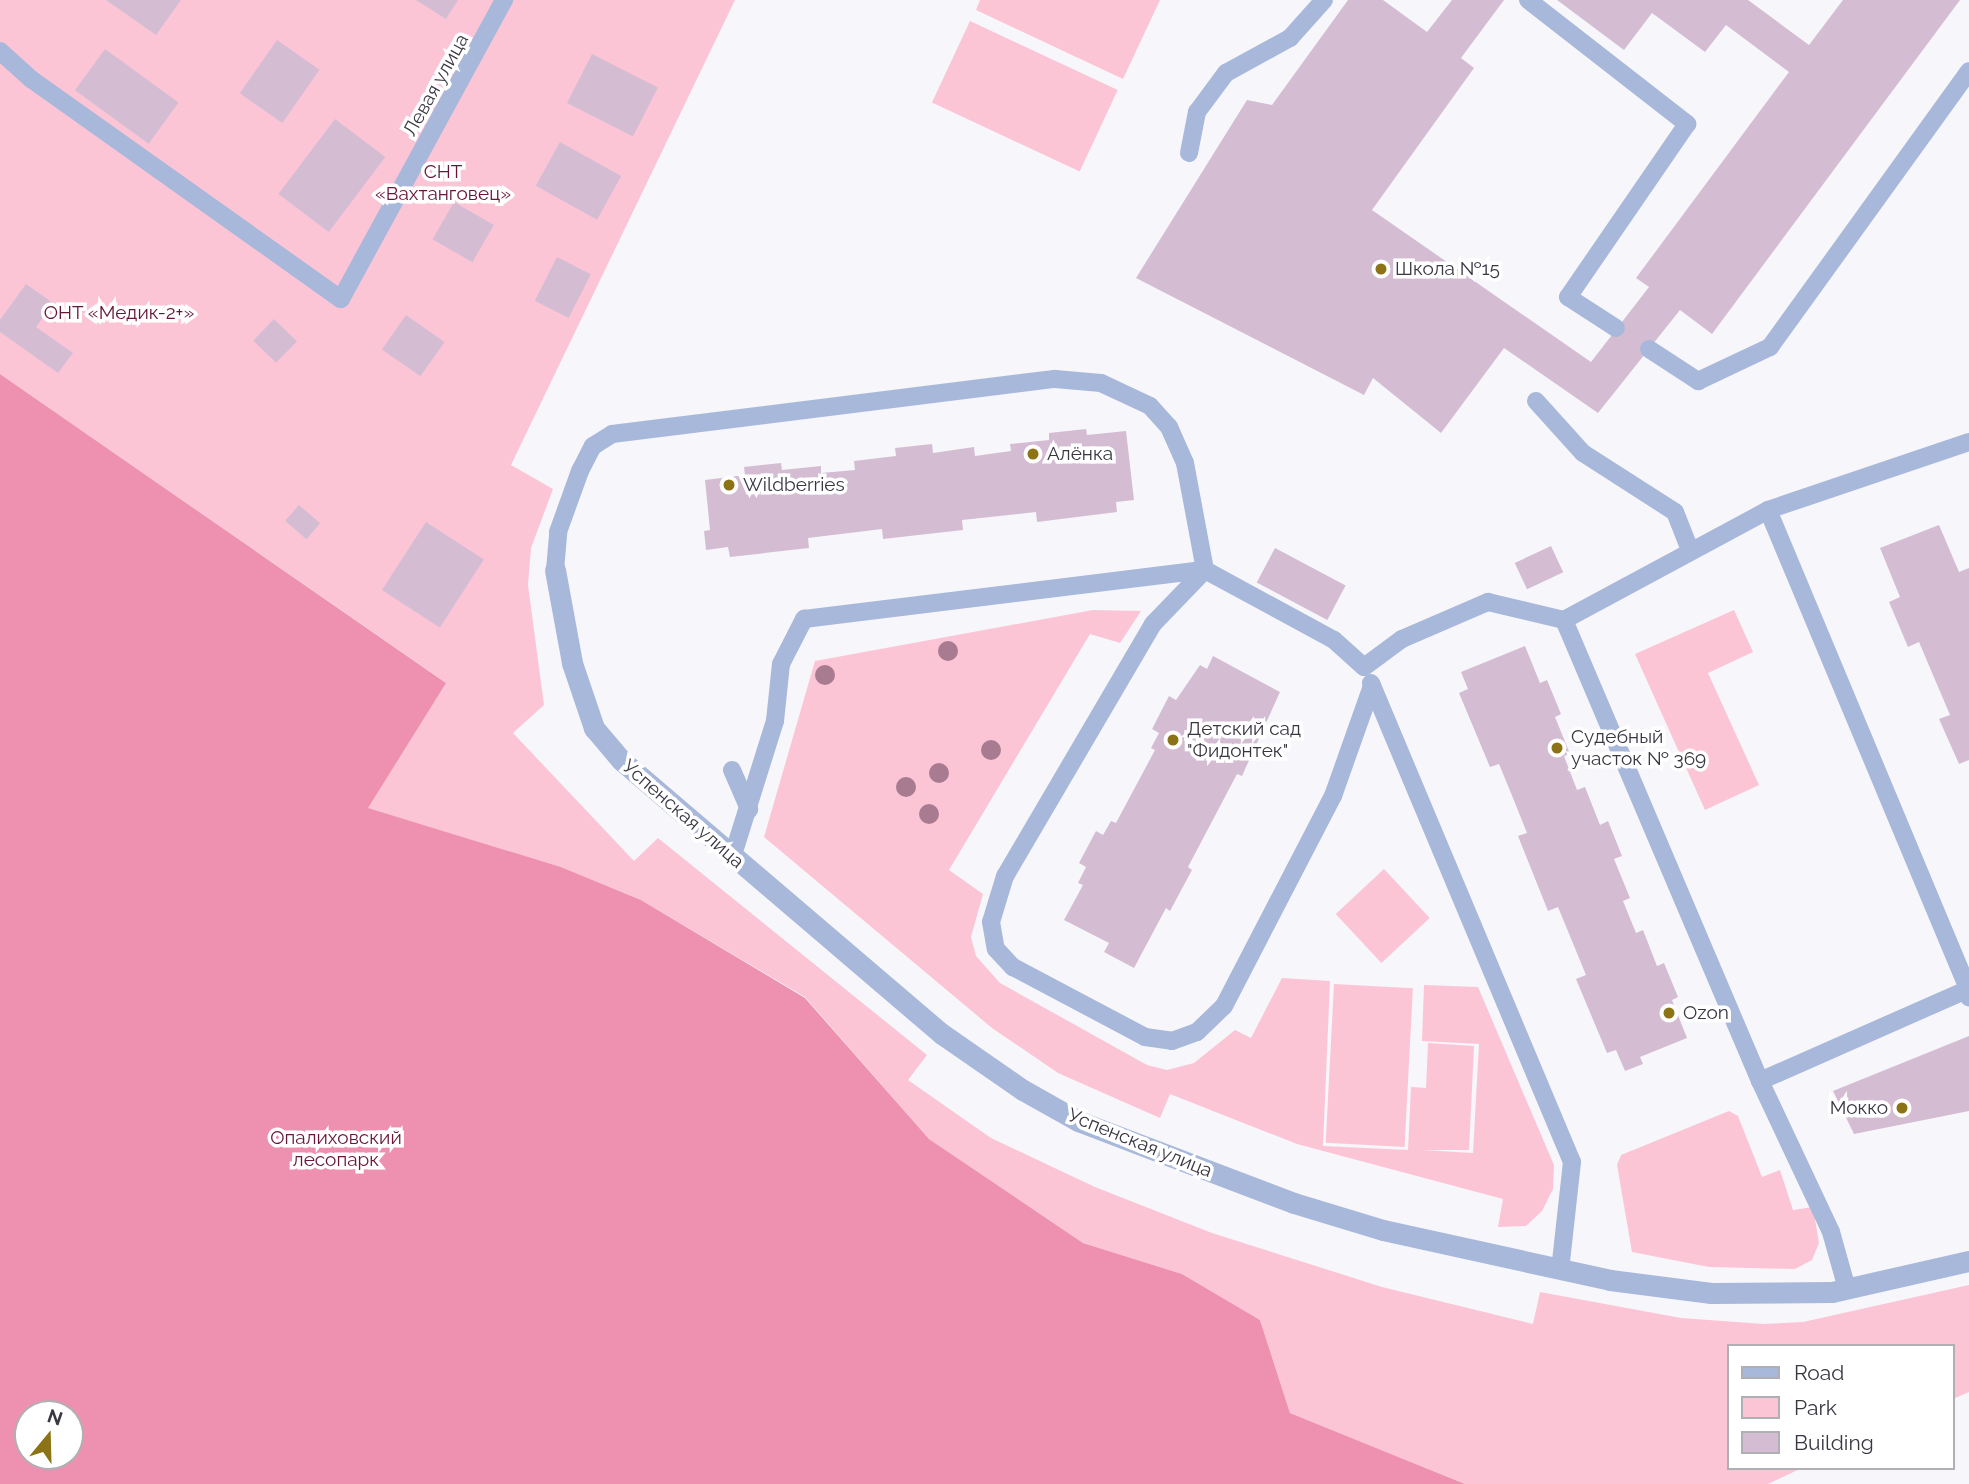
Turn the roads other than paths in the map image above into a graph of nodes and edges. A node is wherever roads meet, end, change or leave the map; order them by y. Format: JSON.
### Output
{"nodes":[{"id":1,"x":504,"y":0,"type":"edge"},
{"id":2,"x":1324,"y":0,"type":"edge"},
{"id":3,"x":1528,"y":0,"type":"edge"},
{"id":4,"x":0,"y":51,"type":"edge"},
{"id":5,"x":1969,"y":71,"type":"edge"},
{"id":6,"x":1189,"y":153,"type":"dead end"},
{"id":7,"x":1616,"y":328,"type":"dead end"},
{"id":8,"x":1648,"y":349,"type":"dead end"},
{"id":9,"x":1536,"y":401,"type":"dead end"},
{"id":10,"x":1969,"y":442,"type":"edge"},
{"id":11,"x":1768,"y":510,"type":"junction"},
{"id":12,"x":1690,"y":550,"type":"junction"},
{"id":13,"x":555,"y":570,"type":"joint"},
{"id":14,"x":1205,"y":570,"type":"junction"},
{"id":15,"x":1564,"y":620,"type":"junction"},
{"id":16,"x":1364,"y":667,"type":"junction"},
{"id":17,"x":1372,"y":686,"type":"junction"},
{"id":18,"x":732,"y":770,"type":"dead end"},
{"id":19,"x":750,"y":808,"type":"junction"},
{"id":20,"x":733,"y":858,"type":"junction"},
{"id":21,"x":1968,"y":993,"type":"edge"},
{"id":22,"x":1760,"y":1081,"type":"junction"},
{"id":23,"x":1969,"y":1261,"type":"edge"},
{"id":24,"x":1560,"y":1270,"type":"junction"},
{"id":25,"x":1847,"y":1289,"type":"junction"}],
"edges":[{"from":1,"to":4,"type":"lane","name":"Левая улица"},
{"from":2,"to":6,"type":"lane"},
{"from":3,"to":7,"type":"lane"},
{"from":5,"to":8,"type":"lane"},
{"from":9,"to":12,"type":"lane"},
{"from":10,"to":11,"type":"lane"},
{"from":11,"to":12,"type":"lane"},
{"from":11,"to":21,"type":"lane"},
{"from":12,"to":15,"type":"lane"},
{"from":13,"to":14,"type":"lane"},
{"from":13,"to":20,"type":"street","name":"Успенская улица"},
{"from":14,"to":16,"type":"lane"},
{"from":14,"to":17,"type":"lane"},
{"from":14,"to":19,"type":"lane"},
{"from":15,"to":16,"type":"lane"},
{"from":15,"to":22,"type":"lane"},
{"from":16,"to":17,"type":"lane"},
{"from":17,"to":24,"type":"lane"},
{"from":18,"to":19,"type":"lane"},
{"from":19,"to":20,"type":"lane"},
{"from":20,"to":24,"type":"street","name":"Успенская улица"},
{"from":21,"to":22,"type":"lane"},
{"from":22,"to":25,"type":"lane"},
{"from":23,"to":25,"type":"street","name":"Успенская улица"},
{"from":24,"to":25,"type":"street","name":"Успенская улица"}]}
